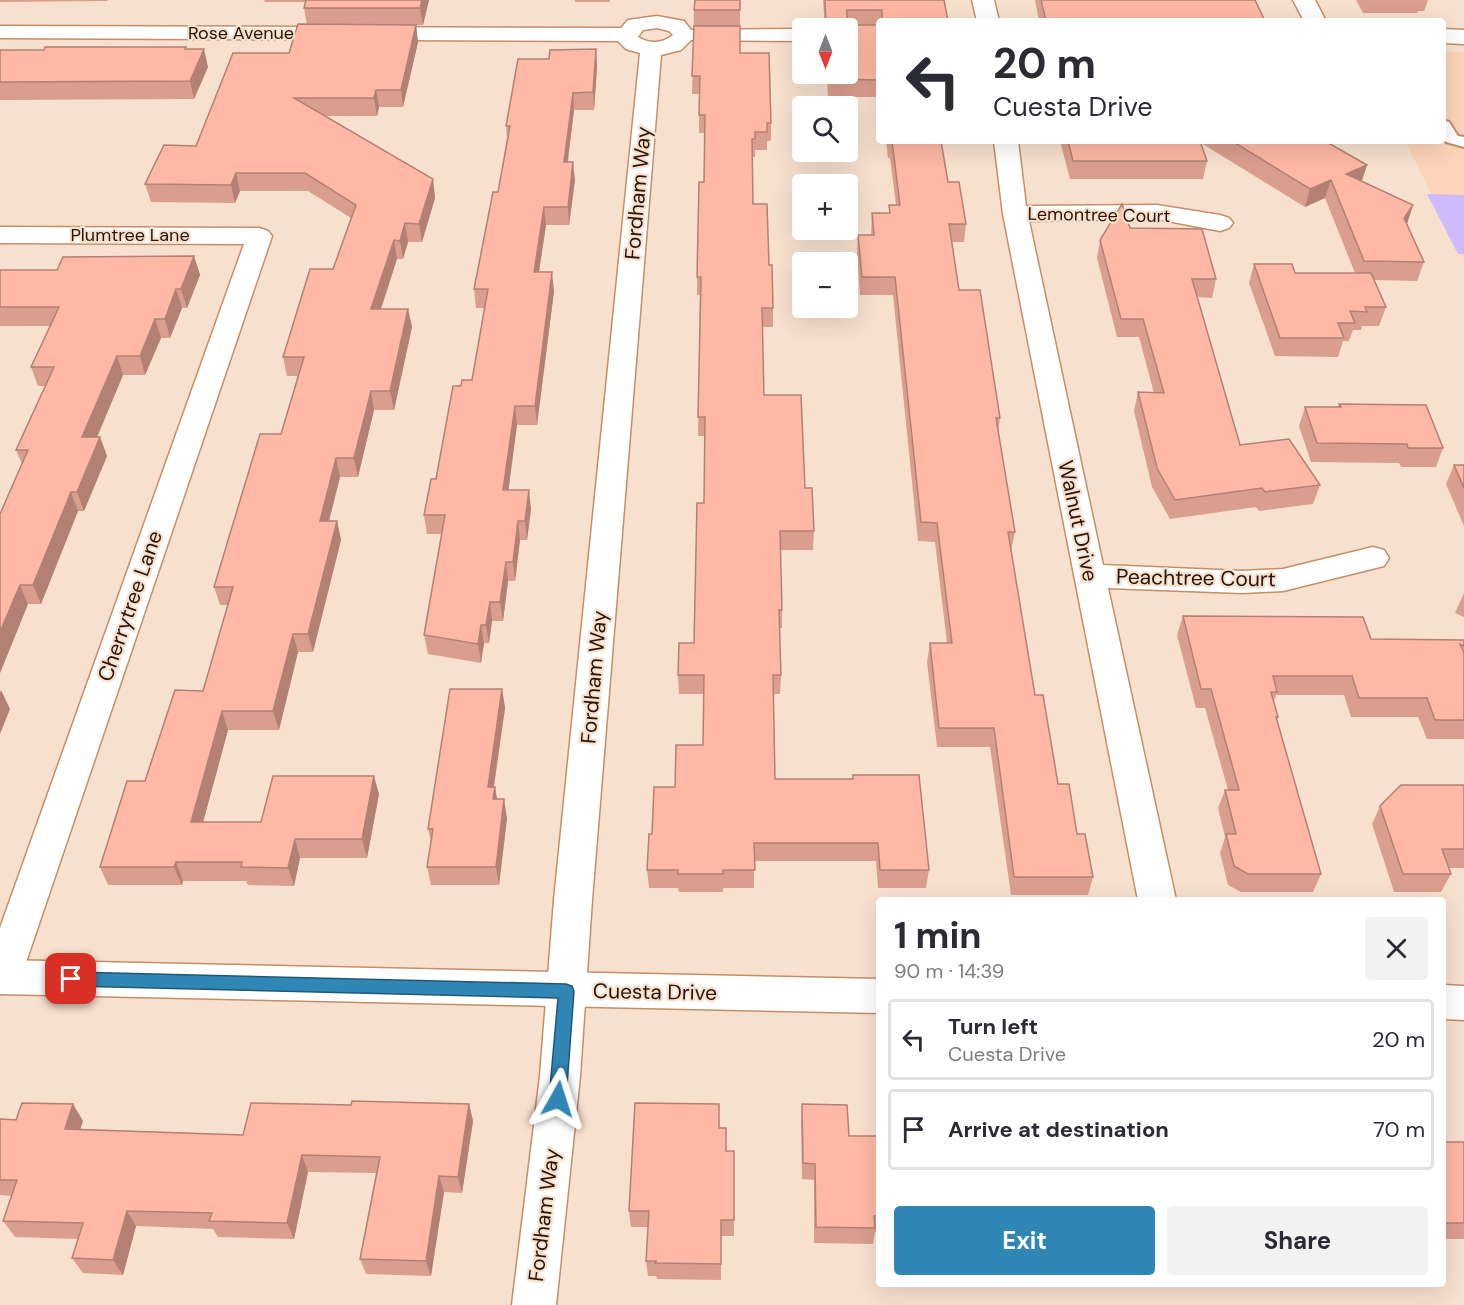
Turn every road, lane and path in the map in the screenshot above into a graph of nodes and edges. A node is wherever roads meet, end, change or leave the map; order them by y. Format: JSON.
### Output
{"nodes":[{"id":1,"x":658,"y":0,"type":"edge"},
{"id":2,"x":983,"y":0,"type":"edge"},
{"id":3,"x":1304,"y":0,"type":"edge"},
{"id":4,"x":987,"y":18,"type":"edge"},
{"id":5,"x":1313,"y":18,"type":"edge"},
{"id":6,"x":0,"y":32,"type":"edge"},
{"id":7,"x":645,"y":35,"type":"junction"},
{"id":8,"x":792,"y":35,"type":"edge"},
{"id":9,"x":1446,"y":36,"type":"edge"},
{"id":10,"x":1464,"y":37,"type":"edge"},
{"id":11,"x":1446,"y":130,"type":"edge"},
{"id":12,"x":1464,"y":142,"type":"edge"},
{"id":13,"x":1006,"y":144,"type":"edge"},
{"id":14,"x":1015,"y":214,"type":"junction"},
{"id":15,"x":1220,"y":223,"type":"dead end"},
{"id":16,"x":0,"y":235,"type":"edge"},
{"id":17,"x":259,"y":236,"type":"joint"},
{"id":18,"x":1373,"y":558,"type":"dead end"},
{"id":19,"x":1089,"y":576,"type":"junction"},
{"id":20,"x":1156,"y":897,"type":"edge"},
{"id":21,"x":1,"y":977,"type":"edge"},
{"id":22,"x":566,"y":991,"type":"junction"},
{"id":23,"x":876,"y":996,"type":"edge"},
{"id":24,"x":1446,"y":1002,"type":"edge"},
{"id":25,"x":1464,"y":1003,"type":"edge"},
{"id":26,"x":534,"y":1305,"type":"edge"}],
"edges":[{"from":1,"to":7,"type":"street","name":"Fordham Way"},
{"from":2,"to":4,"type":"street"},
{"from":3,"to":5,"type":"street"},
{"from":6,"to":7,"type":"street","name":"Rose Avenue"},
{"from":7,"to":8,"type":"street","name":"Rose Avenue"},
{"from":7,"to":22,"type":"street","name":"Fordham Way"},
{"from":9,"to":10,"type":"street"},
{"from":11,"to":12,"type":"lane"},
{"from":13,"to":14,"type":"street","name":"Walnut Drive"},
{"from":14,"to":15,"type":"street","name":"Lemontree Court"},
{"from":14,"to":19,"type":"street","name":"Walnut Drive"},
{"from":16,"to":17,"type":"street","name":"Plumtree Lane"},
{"from":17,"to":21,"type":"street","name":"Cherrytree Lane"},
{"from":18,"to":19,"type":"street","name":"Peachtree Court"},
{"from":19,"to":20,"type":"street","name":"Walnut Drive"},
{"from":21,"to":22,"type":"street","name":"Cuesta Drive"},
{"from":22,"to":23,"type":"street","name":"Cuesta Drive"},
{"from":22,"to":26,"type":"street","name":"Fordham Way"},
{"from":24,"to":25,"type":"street"}]}
